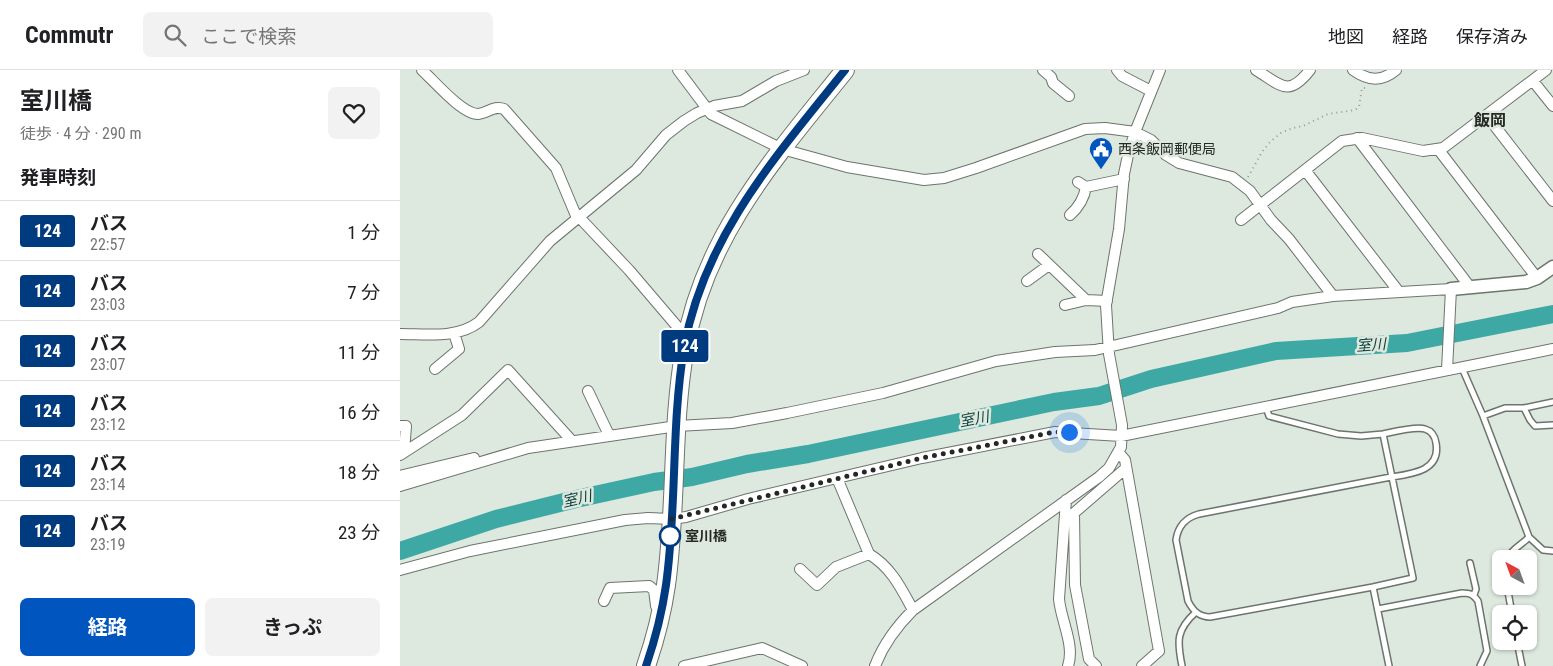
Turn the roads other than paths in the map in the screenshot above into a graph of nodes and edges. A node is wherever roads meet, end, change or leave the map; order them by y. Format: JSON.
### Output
{"nodes":[{"id":1,"x":422,"y":70,"type":"edge"},
{"id":2,"x":678,"y":70,"type":"edge"},
{"id":3,"x":804,"y":70,"type":"edge"},
{"id":4,"x":845,"y":70,"type":"edge"},
{"id":5,"x":1043,"y":70,"type":"edge"},
{"id":6,"x":1117,"y":70,"type":"edge"},
{"id":7,"x":1160,"y":70,"type":"edge"},
{"id":8,"x":1256,"y":70,"type":"edge"},
{"id":9,"x":1310,"y":70,"type":"edge"},
{"id":10,"x":1353,"y":70,"type":"edge"},
{"id":11,"x":1373,"y":70,"type":"edge"},
{"id":12,"x":1396,"y":70,"type":"edge"},
{"id":13,"x":1546,"y":70,"type":"edge"},
{"id":14,"x":1381,"y":78,"type":"junction"},
{"id":15,"x":1533,"y":81,"type":"junction"},
{"id":16,"x":1151,"y":91,"type":"junction"},
{"id":17,"x":1068,"y":96,"type":"dead end"},
{"id":18,"x":1553,"y":106,"type":"edge"},
{"id":19,"x":707,"y":109,"type":"junction"},
{"id":20,"x":1486,"y":116,"type":"junction"},
{"id":21,"x":1135,"y":132,"type":"junction"},
{"id":22,"x":1357,"y":138,"type":"junction"},
{"id":23,"x":782,"y":148,"type":"junction"},
{"id":24,"x":1438,"y":148,"type":"junction"},
{"id":25,"x":1305,"y":170,"type":"junction"},
{"id":26,"x":1124,"y":179,"type":"junction"},
{"id":27,"x":1553,"y":201,"type":"edge"},
{"id":28,"x":1260,"y":205,"type":"junction"},
{"id":29,"x":1070,"y":215,"type":"dead end"},
{"id":30,"x":578,"y":217,"type":"junction"},
{"id":31,"x":1241,"y":220,"type":"dead end"},
{"id":32,"x":1038,"y":254,"type":"dead end"},
{"id":33,"x":1049,"y":265,"type":"junction"},
{"id":34,"x":1553,"y":267,"type":"edge"},
{"id":35,"x":1537,"y":278,"type":"junction"},
{"id":36,"x":1027,"y":281,"type":"dead end"},
{"id":37,"x":1470,"y":287,"type":"junction"},
{"id":38,"x":1399,"y":292,"type":"junction"},
{"id":39,"x":1451,"y":294,"type":"junction"},
{"id":40,"x":1332,"y":296,"type":"junction"},
{"id":41,"x":1086,"y":300,"type":"junction"},
{"id":42,"x":1107,"y":301,"type":"junction"},
{"id":43,"x":1065,"y":305,"type":"dead end"},
{"id":44,"x":454,"y":333,"type":"junction"},
{"id":45,"x":400,"y":334,"type":"edge"},
{"id":46,"x":687,"y":338,"type":"junction"},
{"id":47,"x":1553,"y":349,"type":"edge"},
{"id":48,"x":1108,"y":350,"type":"junction"},
{"id":49,"x":1447,"y":364,"type":"junction"},
{"id":50,"x":1462,"y":367,"type":"junction"},
{"id":51,"x":435,"y":369,"type":"dead end"},
{"id":52,"x":588,"y":391,"type":"dead end"},
{"id":53,"x":1553,"y":402,"type":"edge"},
{"id":54,"x":1266,"y":406,"type":"junction"},
{"id":55,"x":1524,"y":408,"type":"junction"},
{"id":56,"x":1483,"y":416,"type":"junction"},
{"id":57,"x":1553,"y":425,"type":"edge"},
{"id":58,"x":400,"y":426,"type":"edge"},
{"id":59,"x":676,"y":427,"type":"junction"},
{"id":60,"x":1121,"y":430,"type":"junction"},
{"id":61,"x":1383,"y":434,"type":"junction"},
{"id":62,"x":609,"y":435,"type":"junction"},
{"id":63,"x":570,"y":438,"type":"junction"},
{"id":64,"x":1118,"y":452,"type":"junction"},
{"id":65,"x":402,"y":454,"type":"edge"},
{"id":66,"x":1126,"y":468,"type":"junction"},
{"id":67,"x":400,"y":476,"type":"edge"},
{"id":68,"x":1391,"y":477,"type":"junction"},
{"id":69,"x":837,"y":478,"type":"junction"},
{"id":70,"x":400,"y":486,"type":"edge"},
{"id":71,"x":1066,"y":500,"type":"junction"},
{"id":72,"x":671,"y":516,"type":"junction"},
{"id":73,"x":1529,"y":537,"type":"junction"},
{"id":74,"x":1513,"y":550,"type":"edge"},
{"id":75,"x":1553,"y":551,"type":"edge"},
{"id":76,"x":870,"y":554,"type":"junction"},
{"id":77,"x":1470,"y":563,"type":"dead end"},
{"id":78,"x":800,"y":569,"type":"dead end"},
{"id":79,"x":400,"y":570,"type":"edge"},
{"id":80,"x":1373,"y":587,"type":"junction"},
{"id":81,"x":1474,"y":595,"type":"junction"},
{"id":82,"x":604,"y":601,"type":"dead end"},
{"id":83,"x":1378,"y":609,"type":"junction"},
{"id":84,"x":913,"y":610,"type":"junction"},
{"id":85,"x":661,"y":612,"type":"junction"},
{"id":86,"x":1196,"y":612,"type":"junction"},
{"id":87,"x":1519,"y":650,"type":"edge"},
{"id":88,"x":646,"y":666,"type":"edge"},
{"id":89,"x":684,"y":666,"type":"edge"},
{"id":90,"x":802,"y":666,"type":"edge"},
{"id":91,"x":875,"y":666,"type":"edge"},
{"id":92,"x":1068,"y":666,"type":"edge"},
{"id":93,"x":1096,"y":666,"type":"edge"},
{"id":94,"x":1142,"y":666,"type":"edge"},
{"id":95,"x":1182,"y":666,"type":"edge"},
{"id":96,"x":1389,"y":666,"type":"edge"},
{"id":97,"x":1480,"y":666,"type":"edge"},
{"id":98,"x":1522,"y":666,"type":"edge"}],
"edges":[{"from":1,"to":30,"type":"street"},
{"from":2,"to":19,"type":"street"},
{"from":3,"to":19,"type":"street"},
{"from":4,"to":23,"type":"highway"},
{"from":5,"to":17,"type":"street"},
{"from":6,"to":16,"type":"street"},
{"from":7,"to":16,"type":"street"},
{"from":8,"to":9,"type":"street"},
{"from":10,"to":14,"type":"street"},
{"from":11,"to":14,"type":"street"},
{"from":12,"to":14,"type":"street"},
{"from":13,"to":15,"type":"street"},
{"from":15,"to":18,"type":"street"},
{"from":15,"to":20,"type":"street"},
{"from":16,"to":21,"type":"street"},
{"from":19,"to":23,"type":"street"},
{"from":19,"to":30,"type":"street"},
{"from":20,"to":24,"type":"street"},
{"from":20,"to":27,"type":"street"},
{"from":21,"to":23,"type":"street"},
{"from":21,"to":26,"type":"street"},
{"from":21,"to":28,"type":"street"},
{"from":22,"to":24,"type":"street"},
{"from":22,"to":25,"type":"street"},
{"from":22,"to":37,"type":"street"},
{"from":23,"to":46,"type":"highway"},
{"from":24,"to":35,"type":"street"},
{"from":25,"to":28,"type":"street"},
{"from":25,"to":38,"type":"street"},
{"from":26,"to":29,"type":"street"},
{"from":26,"to":42,"type":"street"},
{"from":28,"to":31,"type":"street"},
{"from":28,"to":40,"type":"street"},
{"from":30,"to":44,"type":"street"},
{"from":30,"to":46,"type":"street"},
{"from":32,"to":33,"type":"street"},
{"from":33,"to":36,"type":"street"},
{"from":33,"to":41,"type":"street"},
{"from":34,"to":35,"type":"street"},
{"from":35,"to":37,"type":"street"},
{"from":37,"to":39,"type":"street"},
{"from":38,"to":39,"type":"street"},
{"from":38,"to":40,"type":"street"},
{"from":39,"to":49,"type":"street"},
{"from":40,"to":48,"type":"street"},
{"from":41,"to":42,"type":"street"},
{"from":41,"to":43,"type":"street"},
{"from":42,"to":48,"type":"street"},
{"from":44,"to":45,"type":"street"},
{"from":44,"to":51,"type":"street"},
{"from":46,"to":59,"type":"highway"},
{"from":47,"to":50,"type":"street"},
{"from":48,"to":59,"type":"street"},
{"from":48,"to":60,"type":"street"},
{"from":49,"to":50,"type":"street"},
{"from":49,"to":54,"type":"street"},
{"from":50,"to":56,"type":"lane"},
{"from":52,"to":62,"type":"street"},
{"from":53,"to":55,"type":"lane"},
{"from":54,"to":60,"type":"street"},
{"from":54,"to":61,"type":"lane"},
{"from":55,"to":56,"type":"lane"},
{"from":55,"to":57,"type":"lane"},
{"from":56,"to":73,"type":"lane"},
{"from":58,"to":65,"type":"street"},
{"from":59,"to":62,"type":"street"},
{"from":59,"to":72,"type":"highway"},
{"from":60,"to":64,"type":"street"},
{"from":60,"to":69,"type":"street"},
{"from":61,"to":68,"type":"lane"},
{"from":61,"to":68,"type":"lane"},
{"from":62,"to":63,"type":"street"},
{"from":63,"to":65,"type":"street"},
{"from":63,"to":67,"type":"street"},
{"from":63,"to":70,"type":"street"},
{"from":64,"to":66,"type":"street"},
{"from":64,"to":71,"type":"street"},
{"from":66,"to":93,"type":"street"},
{"from":66,"to":94,"type":"street"},
{"from":68,"to":80,"type":"lane"},
{"from":68,"to":86,"type":"lane"},
{"from":69,"to":72,"type":"street"},
{"from":69,"to":76,"type":"street"},
{"from":71,"to":84,"type":"street"},
{"from":71,"to":92,"type":"street"},
{"from":72,"to":79,"type":"street"},
{"from":72,"to":85,"type":"highway"},
{"from":73,"to":74,"type":"lane"},
{"from":73,"to":75,"type":"lane"},
{"from":76,"to":78,"type":"street"},
{"from":76,"to":84,"type":"street"},
{"from":77,"to":81,"type":"lane"},
{"from":80,"to":83,"type":"lane"},
{"from":80,"to":86,"type":"lane"},
{"from":81,"to":83,"type":"lane"},
{"from":81,"to":97,"type":"lane"},
{"from":82,"to":85,"type":"street"},
{"from":83,"to":96,"type":"lane"},
{"from":84,"to":91,"type":"street"},
{"from":85,"to":88,"type":"highway"},
{"from":86,"to":95,"type":"lane"},
{"from":87,"to":98,"type":"lane"},
{"from":89,"to":90,"type":"street"}]}
